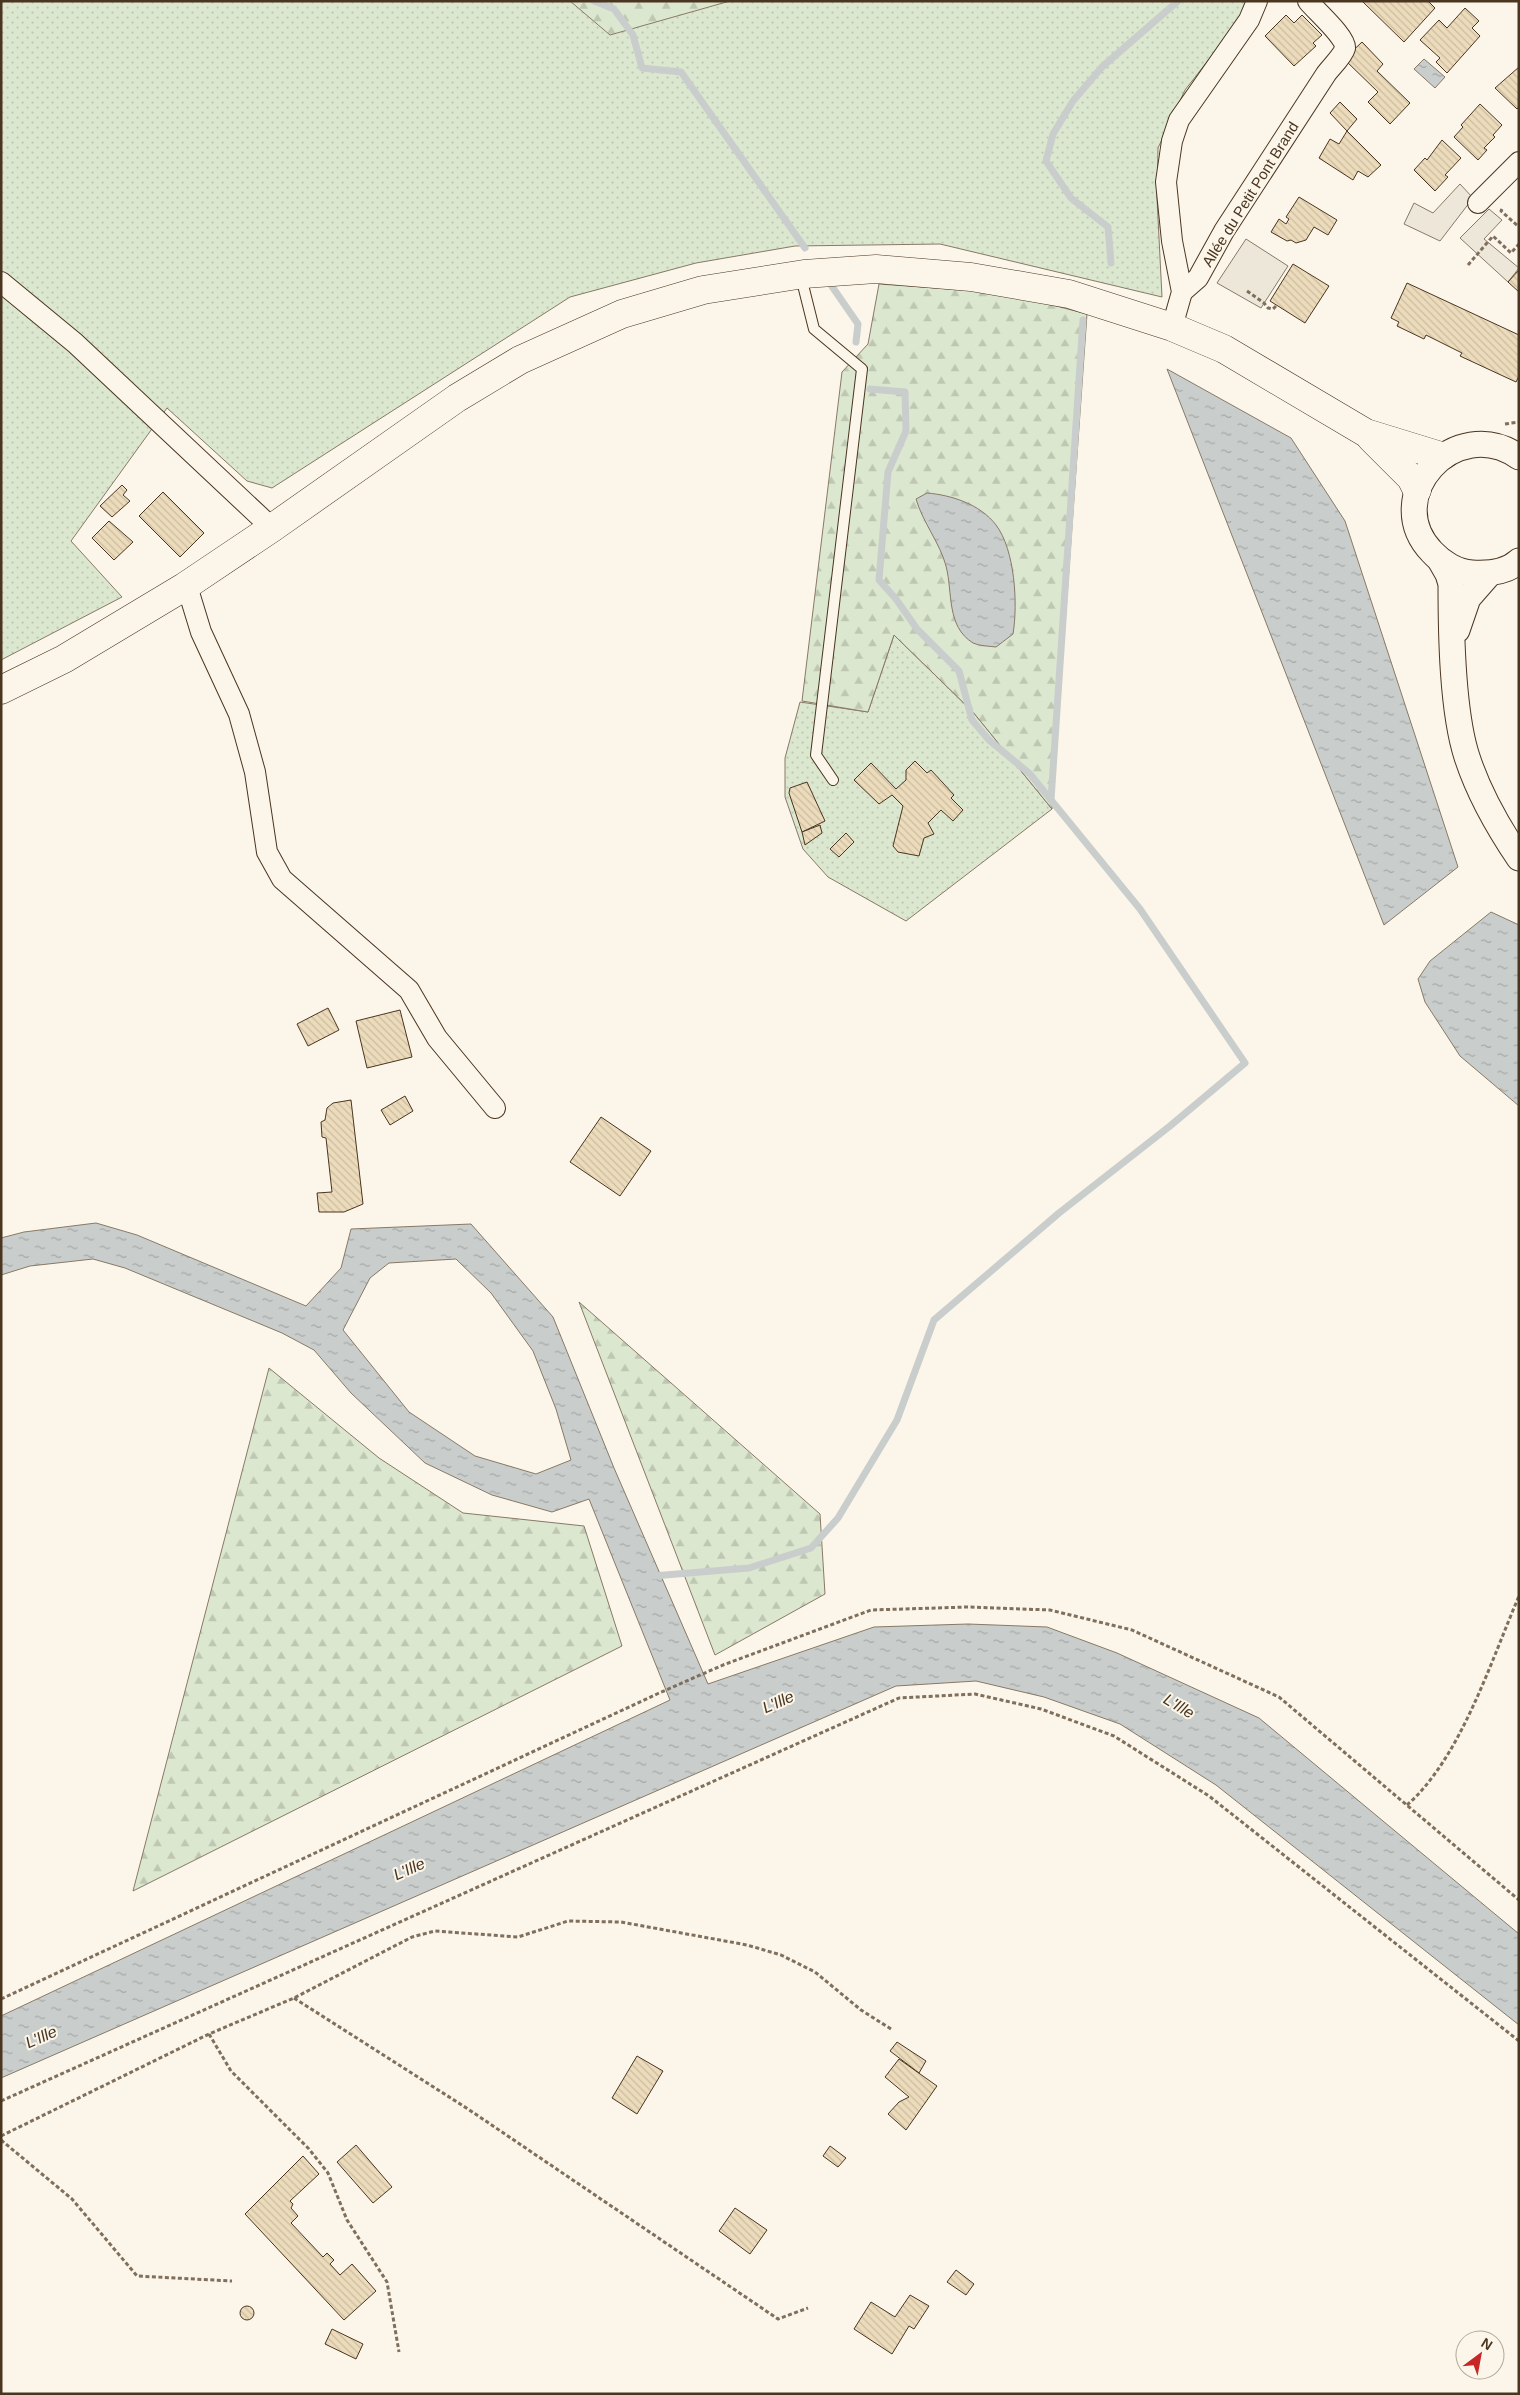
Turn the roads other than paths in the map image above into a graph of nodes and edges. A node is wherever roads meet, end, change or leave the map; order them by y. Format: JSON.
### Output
{"nodes":[{"id":1,"x":1308,"y":1,"type":"edge"},
{"id":2,"x":1257,"y":2,"type":"edge"},
{"id":3,"x":1519,"y":162,"type":"edge"},
{"id":4,"x":1478,"y":203,"type":"dead end"},
{"id":5,"x":804,"y":274,"type":"junction"},
{"id":6,"x":1,"y":282,"type":"edge"},
{"id":7,"x":1182,"y":292,"type":"junction"},
{"id":8,"x":1172,"y":327,"type":"junction"},
{"id":9,"x":1366,"y":433,"type":"junction"},
{"id":10,"x":1441,"y":456,"type":"junction"},
{"id":11,"x":1519,"y":457,"type":"edge"},
{"id":12,"x":1418,"y":490,"type":"junction"},
{"id":13,"x":272,"y":528,"type":"junction"},
{"id":14,"x":1440,"y":560,"type":"junction"},
{"id":15,"x":1519,"y":562,"type":"edge"},
{"id":16,"x":1489,"y":574,"type":"junction"},
{"id":17,"x":180,"y":584,"type":"junction"},
{"id":18,"x":1452,"y":643,"type":"junction"},
{"id":19,"x":1,"y":690,"type":"edge"},
{"id":20,"x":833,"y":780,"type":"dead end"},
{"id":21,"x":1519,"y":858,"type":"edge"},
{"id":22,"x":494,"y":1108,"type":"dead end"}],
"edges":[{"from":1,"to":7,"type":"street","name":"Allée du Petit Pont Brand"},
{"from":2,"to":7,"type":"street"},
{"from":3,"to":4,"type":"street"},
{"from":5,"to":8,"type":"main road"},
{"from":5,"to":13,"type":"main road"},
{"from":5,"to":20,"type":"lane"},
{"from":6,"to":13,"type":"street"},
{"from":7,"to":8,"type":"street"},
{"from":8,"to":9,"type":"main road"},
{"from":9,"to":10,"type":"main road"},
{"from":9,"to":12,"type":"main road"},
{"from":10,"to":11,"type":"street"},
{"from":10,"to":12,"type":"street"},
{"from":12,"to":14,"type":"street"},
{"from":13,"to":17,"type":"main road"},
{"from":14,"to":16,"type":"street"},
{"from":14,"to":18,"type":"street"},
{"from":15,"to":16,"type":"street"},
{"from":16,"to":18,"type":"street"},
{"from":17,"to":19,"type":"main road"},
{"from":17,"to":22,"type":"street"},
{"from":18,"to":21,"type":"street"}]}
